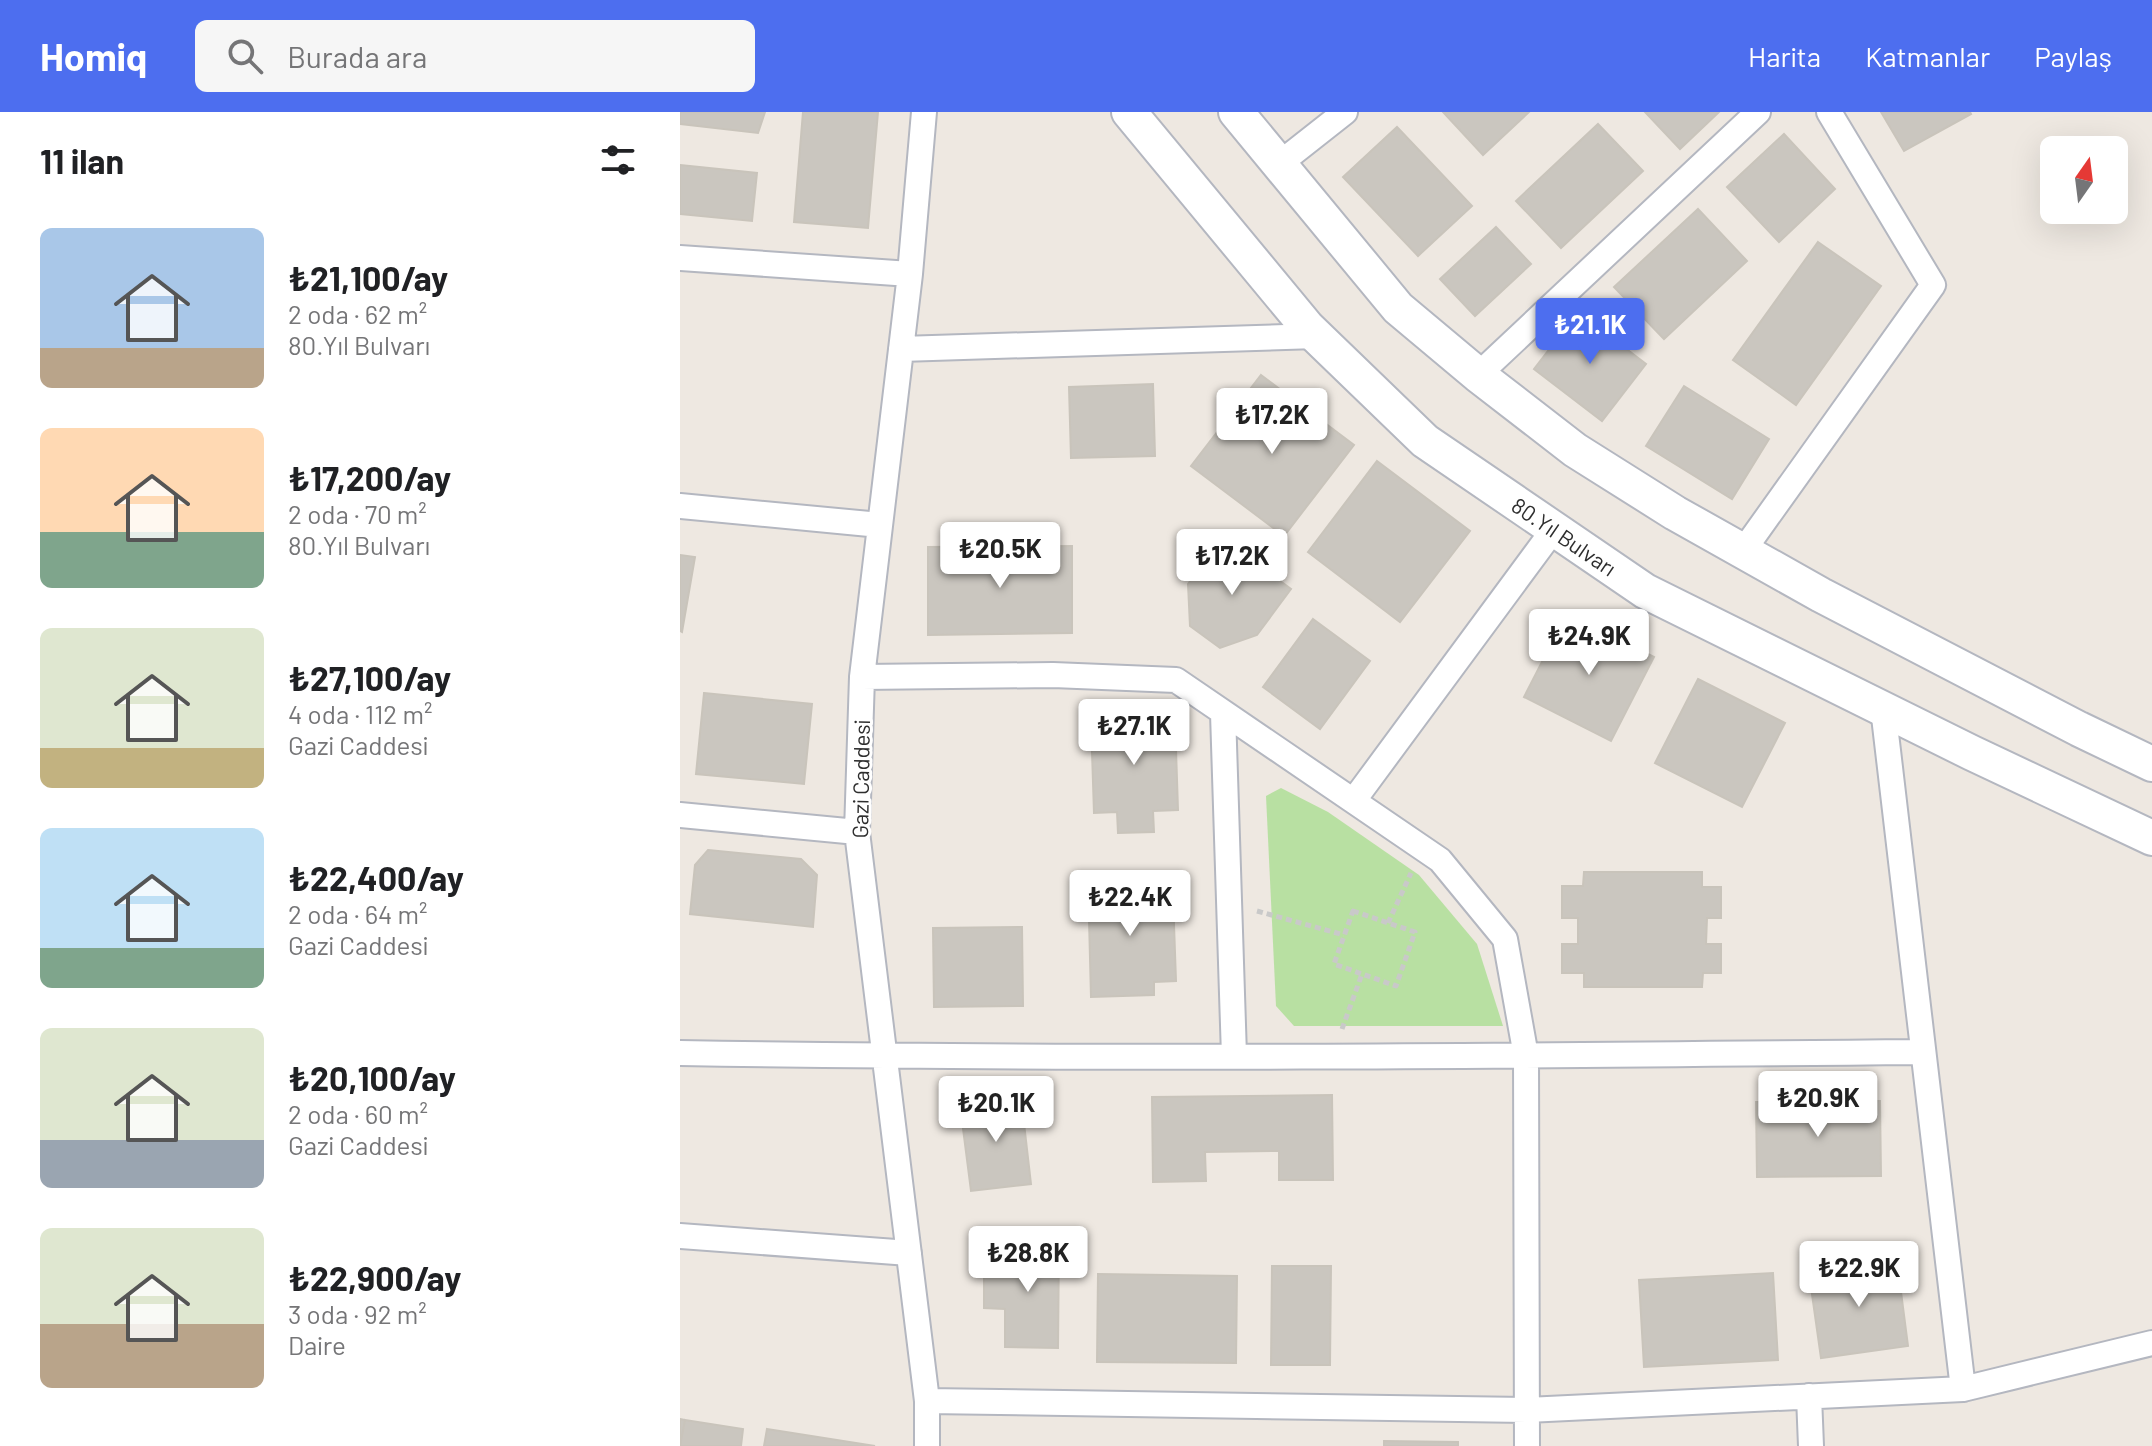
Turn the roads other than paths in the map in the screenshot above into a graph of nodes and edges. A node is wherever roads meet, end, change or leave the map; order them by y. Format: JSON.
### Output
{"nodes":[{"id":1,"x":924,"y":112,"type":"edge"},
{"id":2,"x":1129,"y":112,"type":"edge"},
{"id":3,"x":1236,"y":112,"type":"edge"},
{"id":4,"x":1345,"y":112,"type":"edge"},
{"id":5,"x":1758,"y":112,"type":"edge"},
{"id":6,"x":1829,"y":112,"type":"edge"},
{"id":7,"x":1279,"y":164,"type":"junction"},
{"id":8,"x":680,"y":258,"type":"edge"},
{"id":9,"x":910,"y":274,"type":"junction"},
{"id":10,"x":1317,"y":336,"type":"junction"},
{"id":11,"x":901,"y":349,"type":"junction"},
{"id":12,"x":1478,"y":375,"type":"junction"},
{"id":13,"x":680,"y":506,"type":"edge"},
{"id":14,"x":880,"y":525,"type":"junction"},
{"id":15,"x":1554,"y":529,"type":"junction"},
{"id":16,"x":1743,"y":551,"type":"junction"},
{"id":17,"x":862,"y":677,"type":"junction"},
{"id":18,"x":1883,"y":708,"type":"junction"},
{"id":19,"x":1223,"y":713,"type":"junction"},
{"id":20,"x":2152,"y":764,"type":"edge"},
{"id":21,"x":1354,"y":800,"type":"junction"},
{"id":22,"x":680,"y":815,"type":"edge"},
{"id":23,"x":857,"y":832,"type":"junction"},
{"id":24,"x":2152,"y":838,"type":"edge"},
{"id":25,"x":1923,"y":1052,"type":"junction"},
{"id":26,"x":680,"y":1053,"type":"edge"},
{"id":27,"x":885,"y":1056,"type":"junction"},
{"id":28,"x":1234,"y":1056,"type":"junction"},
{"id":29,"x":1526,"y":1056,"type":"junction"},
{"id":30,"x":680,"y":1236,"type":"edge"},
{"id":31,"x":909,"y":1253,"type":"junction"},
{"id":32,"x":2152,"y":1343,"type":"edge"},
{"id":33,"x":1963,"y":1389,"type":"junction"},
{"id":34,"x":1809,"y":1396,"type":"junction"},
{"id":35,"x":927,"y":1401,"type":"junction"},
{"id":36,"x":1527,"y":1410,"type":"junction"},
{"id":37,"x":927,"y":1446,"type":"edge"},
{"id":38,"x":1527,"y":1446,"type":"edge"},
{"id":39,"x":1811,"y":1446,"type":"edge"}],
"edges":[{"from":1,"to":9,"type":"street","name":"Gazi Caddesi"},
{"from":2,"to":10,"type":"street","name":"80.Yıl Bulvarı"},
{"from":3,"to":7,"type":"street"},
{"from":4,"to":7,"type":"street"},
{"from":5,"to":12,"type":"street"},
{"from":6,"to":16,"type":"street"},
{"from":7,"to":12,"type":"street"},
{"from":8,"to":9,"type":"street"},
{"from":9,"to":11,"type":"street","name":"Gazi Caddesi"},
{"from":10,"to":11,"type":"street"},
{"from":10,"to":15,"type":"street","name":"80.Yıl Bulvarı"},
{"from":11,"to":14,"type":"street","name":"Gazi Caddesi"},
{"from":12,"to":16,"type":"street"},
{"from":13,"to":14,"type":"street"},
{"from":14,"to":17,"type":"street","name":"Gazi Caddesi"},
{"from":15,"to":18,"type":"street","name":"80.Yıl Bulvarı"},
{"from":15,"to":21,"type":"street"},
{"from":16,"to":20,"type":"street"},
{"from":17,"to":19,"type":"street"},
{"from":17,"to":23,"type":"street","name":"Gazi Caddesi"},
{"from":18,"to":24,"type":"street","name":"80.Yıl Bulvarı"},
{"from":18,"to":25,"type":"street"},
{"from":19,"to":21,"type":"street"},
{"from":19,"to":28,"type":"street"},
{"from":21,"to":29,"type":"street"},
{"from":22,"to":23,"type":"street"},
{"from":23,"to":27,"type":"street","name":"Gazi Caddesi"},
{"from":25,"to":29,"type":"street"},
{"from":25,"to":33,"type":"street"},
{"from":26,"to":27,"type":"street"},
{"from":27,"to":28,"type":"street"},
{"from":27,"to":31,"type":"street","name":"Gazi Caddesi"},
{"from":28,"to":29,"type":"street"},
{"from":29,"to":36,"type":"street"},
{"from":30,"to":31,"type":"street"},
{"from":31,"to":35,"type":"street","name":"Gazi Caddesi"},
{"from":32,"to":33,"type":"street"},
{"from":33,"to":34,"type":"street"},
{"from":34,"to":36,"type":"street"},
{"from":34,"to":39,"type":"street"},
{"from":35,"to":36,"type":"street"},
{"from":35,"to":37,"type":"street","name":"Gazi Caddesi"},
{"from":36,"to":38,"type":"street"}]}
